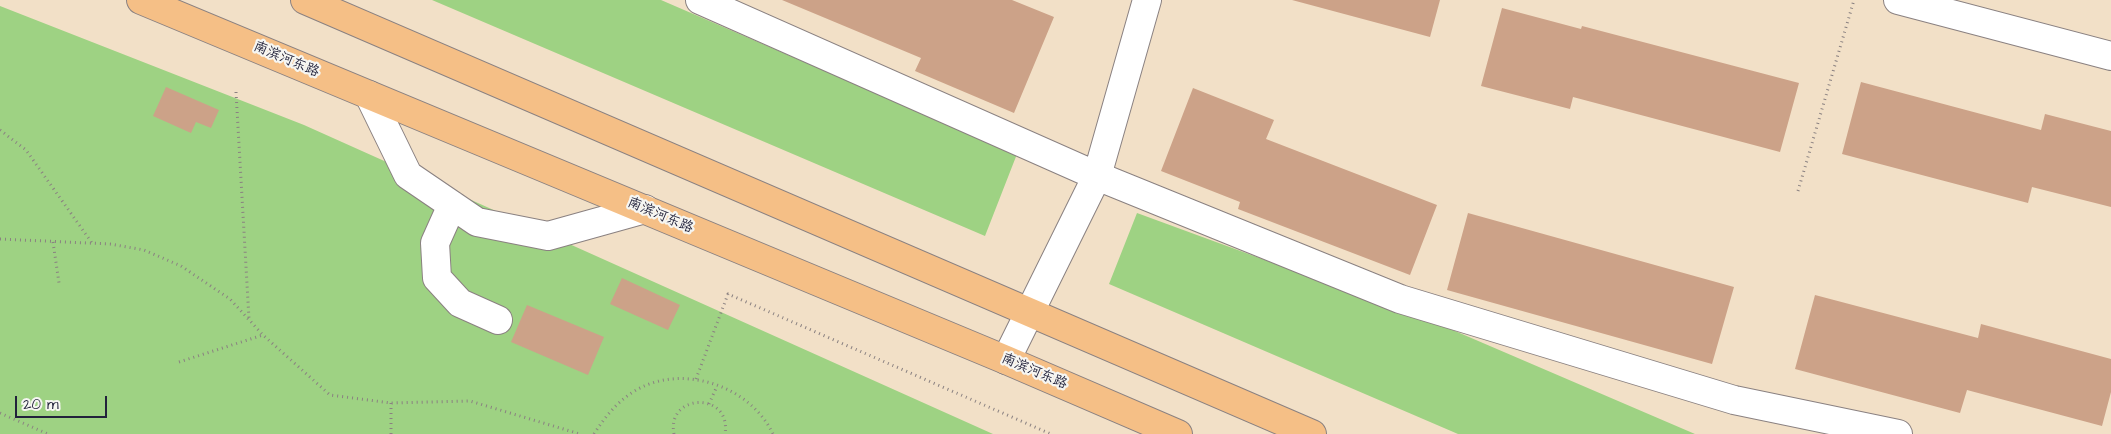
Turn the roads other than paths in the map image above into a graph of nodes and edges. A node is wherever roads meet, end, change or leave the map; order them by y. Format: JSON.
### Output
{"nodes":[{"id":1,"x":141,"y":0,"type":"edge"},
{"id":2,"x":305,"y":0,"type":"edge"},
{"id":3,"x":700,"y":0,"type":"edge"},
{"id":4,"x":1147,"y":0,"type":"edge"},
{"id":5,"x":1898,"y":0,"type":"edge"},
{"id":6,"x":2111,"y":56,"type":"edge"},
{"id":7,"x":369,"y":95,"type":"junction"},
{"id":8,"x":1097,"y":176,"type":"junction"},
{"id":9,"x":452,"y":205,"type":"junction"},
{"id":10,"x":645,"y":209,"type":"junction"},
{"id":11,"x":1031,"y":312,"type":"junction"},
{"id":12,"x":498,"y":320,"type":"dead end"},
{"id":13,"x":1006,"y":360,"type":"junction"},
{"id":14,"x":1178,"y":434,"type":"edge"},
{"id":15,"x":1312,"y":434,"type":"edge"},
{"id":16,"x":1898,"y":434,"type":"edge"}],
"edges":[{"from":1,"to":7,"type":"main road","name":"南滨河东路"},
{"from":2,"to":11,"type":"main road"},
{"from":3,"to":8,"type":"street"},
{"from":4,"to":8,"type":"street"},
{"from":5,"to":6,"type":"street"},
{"from":7,"to":9,"type":"street"},
{"from":7,"to":10,"type":"main road","name":"南滨河东路"},
{"from":8,"to":11,"type":"street"},
{"from":8,"to":16,"type":"street"},
{"from":9,"to":10,"type":"street"},
{"from":9,"to":12,"type":"street"},
{"from":10,"to":13,"type":"main road","name":"南滨河东路"},
{"from":11,"to":13,"type":"street"},
{"from":11,"to":15,"type":"main road"},
{"from":13,"to":14,"type":"main road","name":"南滨河东路"}]}
